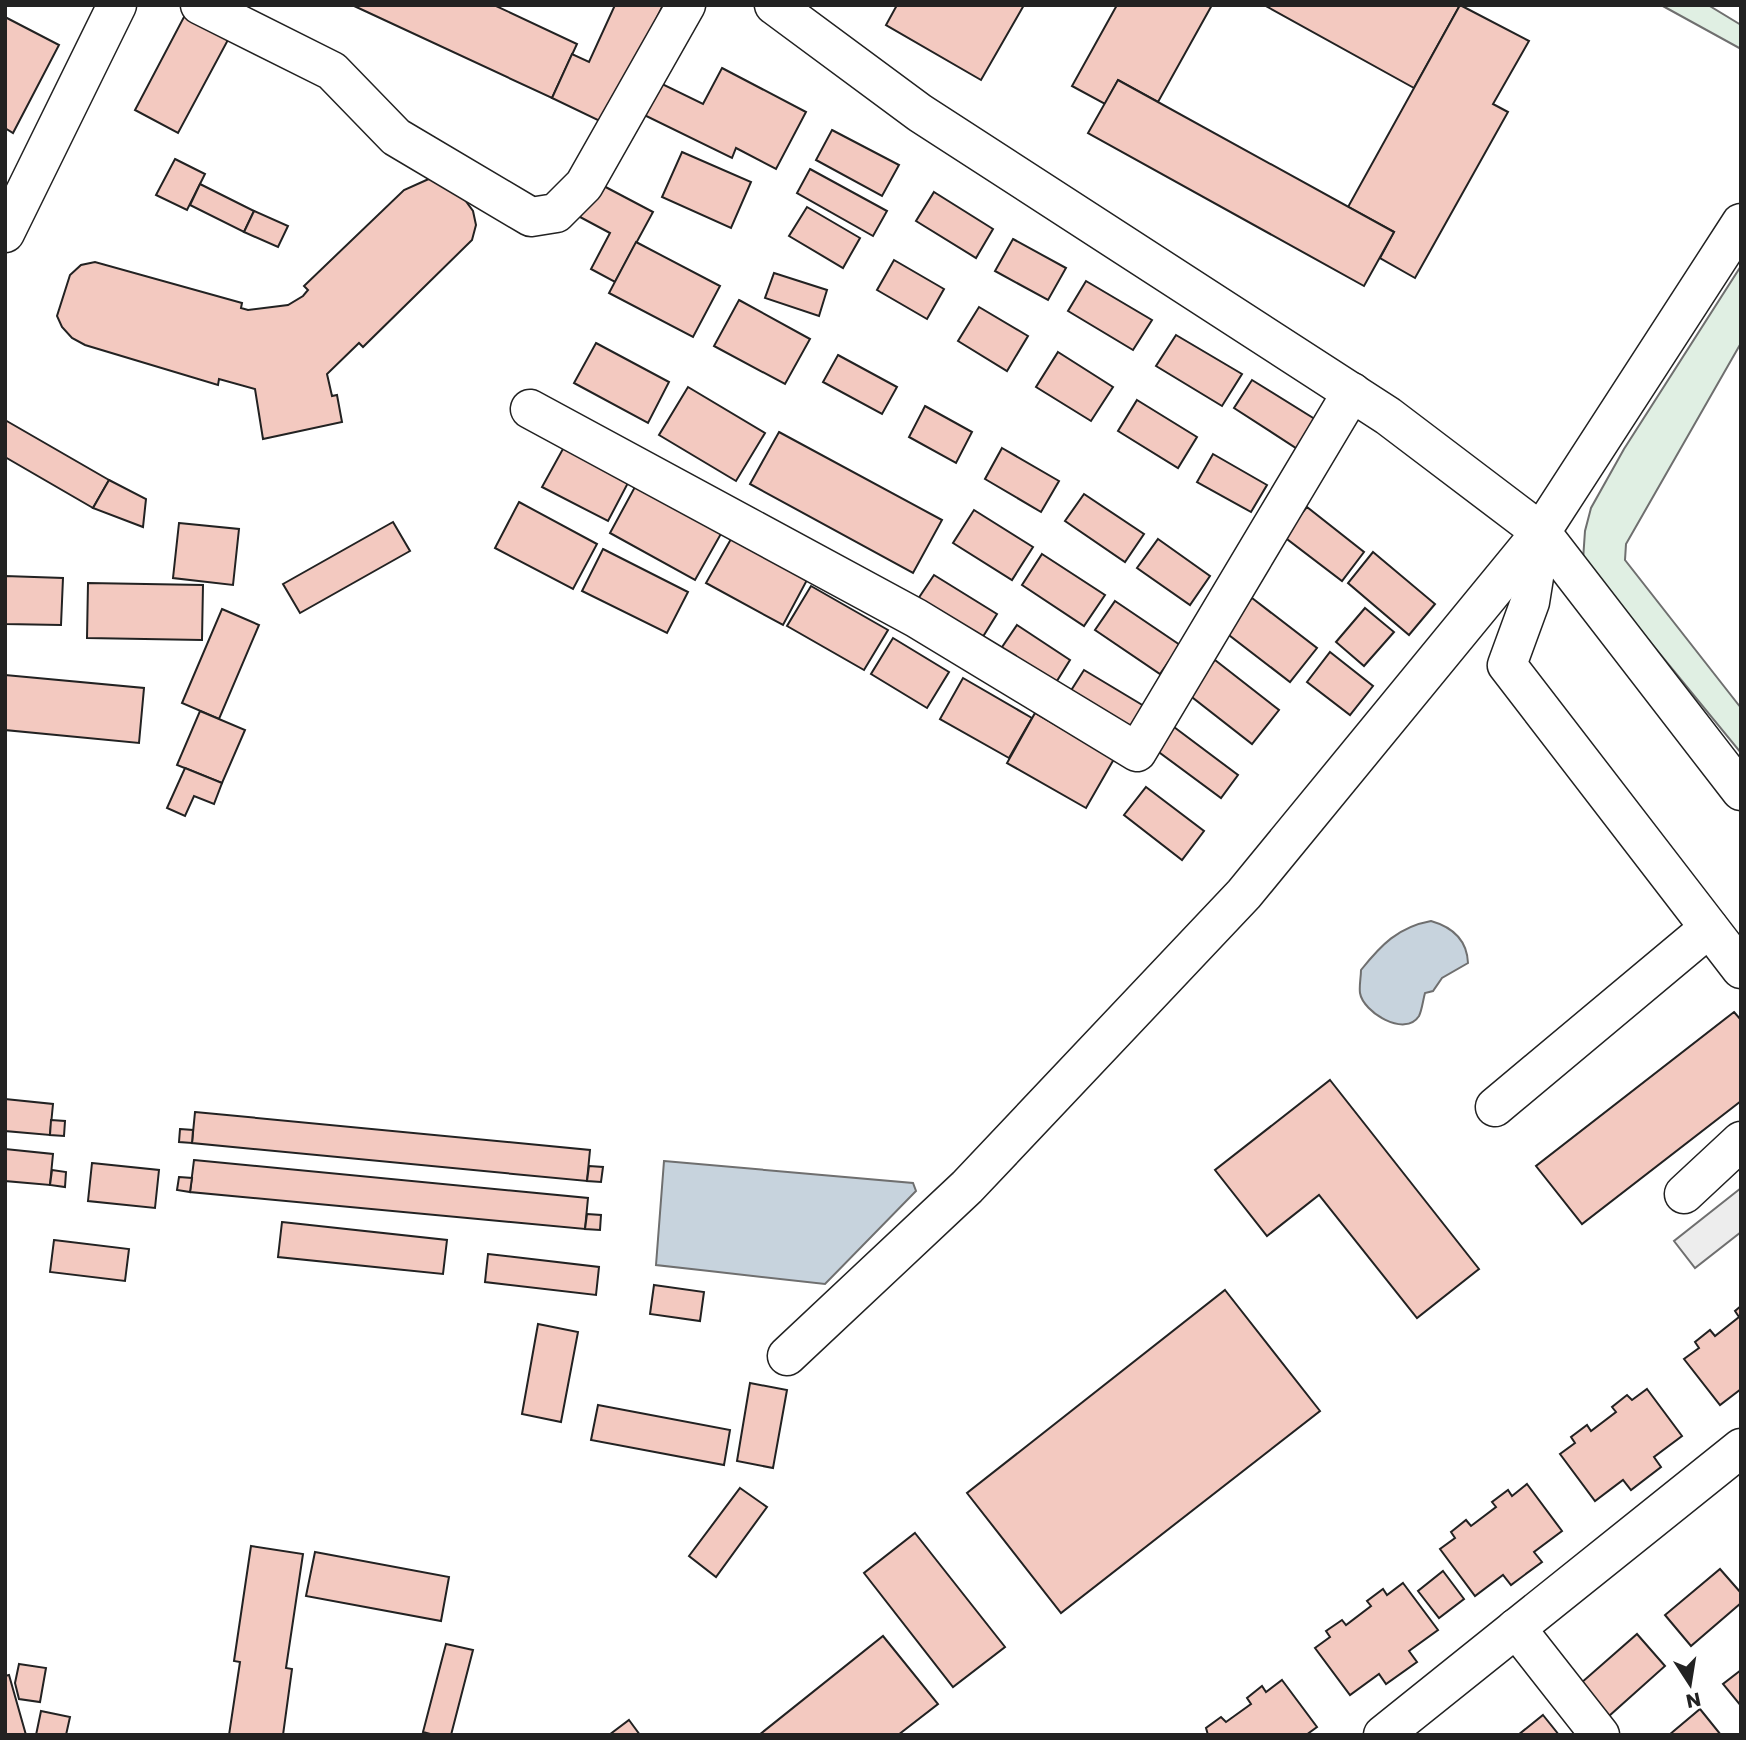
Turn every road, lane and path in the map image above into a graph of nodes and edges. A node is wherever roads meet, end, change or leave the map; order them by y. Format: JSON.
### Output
{"nodes":[{"id":1,"x":117,"y":5,"type":"edge"},
{"id":2,"x":200,"y":5,"type":"edge"},
{"id":3,"x":686,"y":5,"type":"edge"},
{"id":4,"x":774,"y":5,"type":"edge"},
{"id":5,"x":1741,"y":223,"type":"edge"},
{"id":6,"x":5,"y":233,"type":"edge"},
{"id":7,"x":1352,"y":392,"type":"junction"},
{"id":8,"x":530,"y":409,"type":"dead end"},
{"id":9,"x":1541,"y":532,"type":"junction"},
{"id":10,"x":1741,"y":791,"type":"edge"},
{"id":11,"x":1709,"y":928,"type":"junction"},
{"id":12,"x":1741,"y":969,"type":"edge"},
{"id":13,"x":1495,"y":1107,"type":"dead end"},
{"id":14,"x":1741,"y":1141,"type":"edge"},
{"id":15,"x":1684,"y":1194,"type":"dead end"},
{"id":16,"x":788,"y":1356,"type":"dead end"},
{"id":17,"x":1741,"y":1448,"type":"edge"},
{"id":18,"x":1516,"y":1628,"type":"junction"},
{"id":19,"x":1382,"y":1735,"type":"edge"},
{"id":20,"x":1600,"y":1735,"type":"edge"}],
"edges":[{"from":1,"to":6,"type":"street"},
{"from":2,"to":3,"type":"street"},
{"from":4,"to":7,"type":"street"},
{"from":5,"to":9,"type":"street"},
{"from":7,"to":8,"type":"street"},
{"from":7,"to":9,"type":"street"},
{"from":9,"to":10,"type":"street"},
{"from":9,"to":11,"type":"street"},
{"from":9,"to":16,"type":"street"},
{"from":11,"to":12,"type":"street"},
{"from":11,"to":13,"type":"street"},
{"from":14,"to":15,"type":"street"},
{"from":17,"to":18,"type":"street"},
{"from":18,"to":19,"type":"street"},
{"from":18,"to":20,"type":"street"}]}
